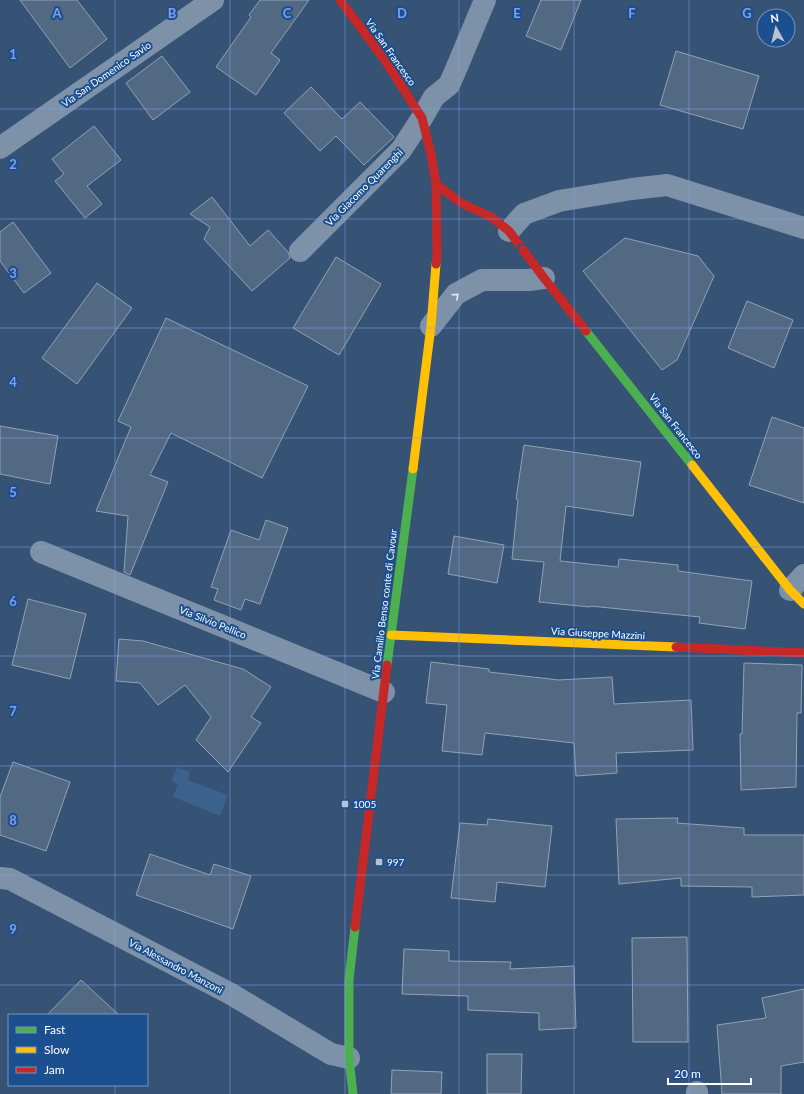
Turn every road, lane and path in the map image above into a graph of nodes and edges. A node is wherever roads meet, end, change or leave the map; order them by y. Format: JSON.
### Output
{"nodes":[{"id":1,"x":213,"y":0,"type":"edge"},
{"id":2,"x":340,"y":0,"type":"edge"},
{"id":3,"x":485,"y":0,"type":"edge"},
{"id":4,"x":422,"y":118,"type":"junction"},
{"id":5,"x":0,"y":148,"type":"edge"},
{"id":6,"x":436,"y":184,"type":"junction"},
{"id":7,"x":804,"y":228,"type":"edge"},
{"id":8,"x":509,"y":231,"type":"junction"},
{"id":9,"x":300,"y":251,"type":"dead end"},
{"id":10,"x":544,"y":278,"type":"junction"},
{"id":11,"x":431,"y":326,"type":"junction"},
{"id":12,"x":41,"y":552,"type":"dead end"},
{"id":13,"x":799,"y":589,"type":"edge"},
{"id":14,"x":391,"y":635,"type":"junction"},
{"id":15,"x":804,"y":653,"type":"edge"},
{"id":16,"x":384,"y":692,"type":"junction"},
{"id":17,"x":0,"y":878,"type":"edge"},
{"id":18,"x":349,"y":1058,"type":"junction"},
{"id":19,"x":353,"y":1094,"type":"edge"}],
"edges":[{"from":1,"to":5,"type":"street","name":"Via San Domenico Savio"},
{"from":2,"to":4,"type":"street","name":"Via San Francesco"},
{"from":3,"to":4,"type":"street","name":"Via Giacomo Quarenghi"},
{"from":4,"to":6,"type":"street","name":"Via Camillo Benso conte di Cavour"},
{"from":4,"to":9,"type":"street","name":"Via Giacomo Quarenghi"},
{"from":6,"to":8,"type":"street","name":"Via San Francesco"},
{"from":6,"to":11,"type":"street","name":"Via Camillo Benso conte di Cavour"},
{"from":7,"to":8,"type":"street"},
{"from":10,"to":8,"type":"street","name":"Via San Francesco","one_way":true},
{"from":11,"to":10,"type":"street","one_way":true},
{"from":10,"to":13,"type":"street","name":"Via San Francesco"},
{"from":11,"to":14,"type":"street","name":"Via Camillo Benso conte di Cavour"},
{"from":12,"to":16,"type":"street","name":"Via Silvio Pellico"},
{"from":14,"to":15,"type":"street","name":"Via Giuseppe Mazzini"},
{"from":14,"to":16,"type":"street","name":"Via Camillo Benso conte di Cavour"},
{"from":16,"to":18,"type":"street","name":"Via Camillo Benso conte di Cavour"},
{"from":17,"to":18,"type":"street","name":"Via Alessandro Manzoni"},
{"from":18,"to":19,"type":"street","name":"Via Camillo Benso conte di Cavour"}]}
